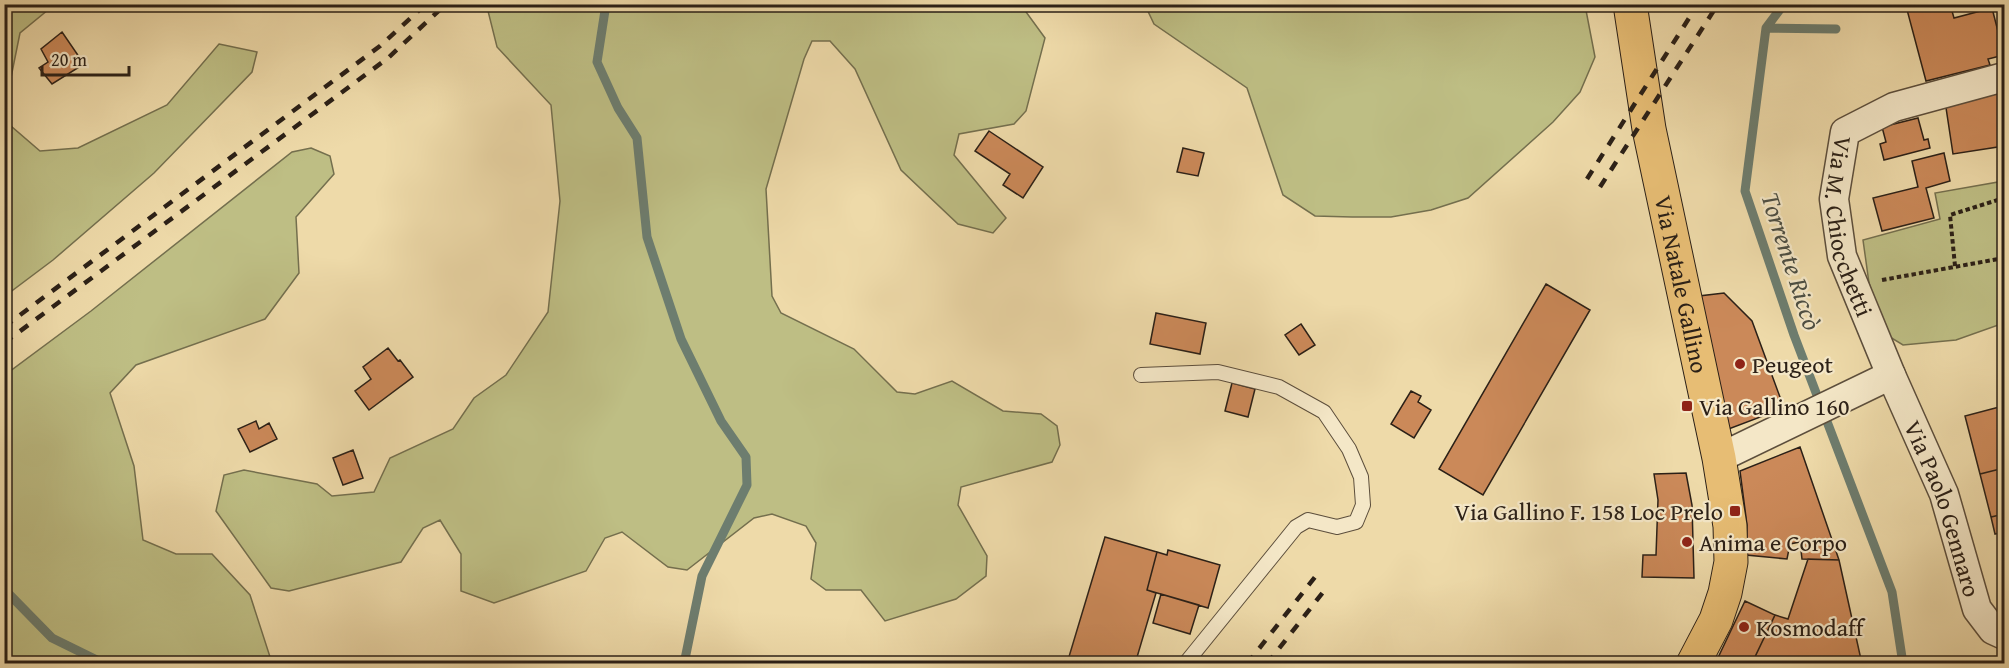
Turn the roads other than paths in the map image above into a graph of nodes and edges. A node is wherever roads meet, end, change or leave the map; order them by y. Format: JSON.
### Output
{"nodes":[{"id":1,"x":1630,"y":4,"type":"edge"},
{"id":2,"x":2004,"y":76,"type":"edge"},
{"id":3,"x":1141,"y":375,"type":"dead end"},
{"id":4,"x":1884,"y":378,"type":"junction"},
{"id":5,"x":1719,"y":458,"type":"junction"},
{"id":6,"x":2004,"y":634,"type":"edge"},
{"id":7,"x":1185,"y":663,"type":"edge"},
{"id":8,"x":1693,"y":663,"type":"edge"}],
"edges":[{"from":1,"to":5,"type":"main road","name":"Via Natale Gallino"},
{"from":2,"to":4,"type":"street","name":"Via M. Chiocchetti"},
{"from":3,"to":7,"type":"lane"},
{"from":4,"to":5,"type":"street"},
{"from":4,"to":6,"type":"street","name":"Via Paolo Gennaro"},
{"from":5,"to":8,"type":"main road","name":"Via Natale Gallino"}]}
